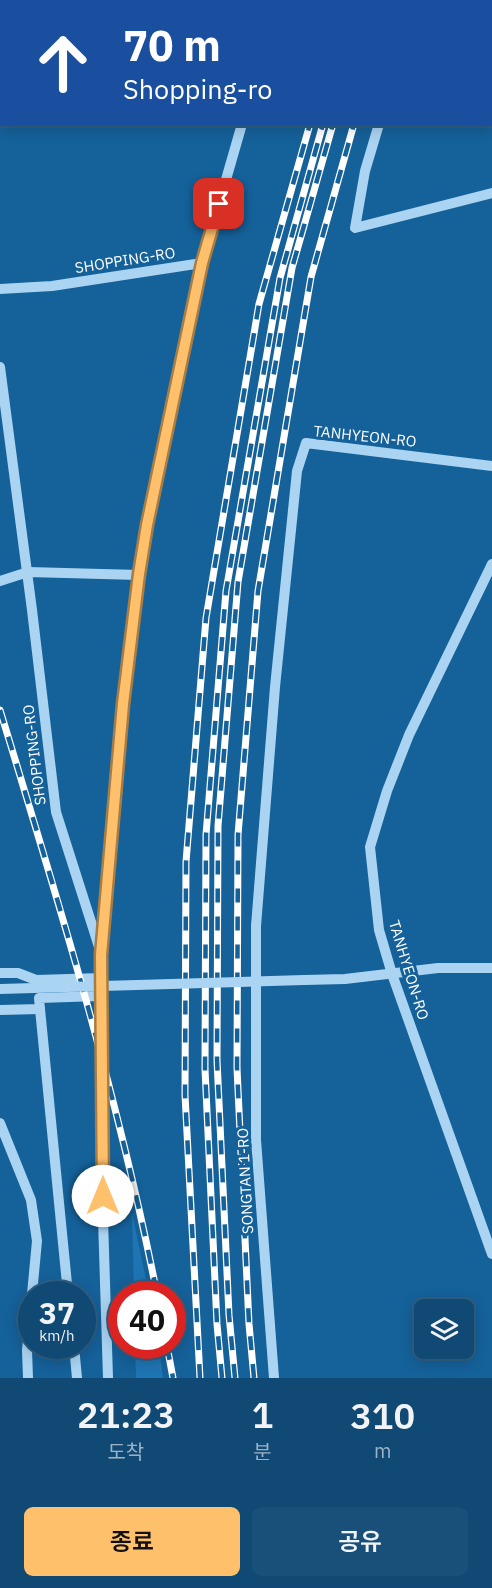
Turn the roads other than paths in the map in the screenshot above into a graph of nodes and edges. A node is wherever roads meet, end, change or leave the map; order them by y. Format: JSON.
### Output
{"nodes":[{"id":1,"x":241,"y":126,"type":"edge"},
{"id":2,"x":378,"y":126,"type":"edge"},
{"id":3,"x":492,"y":193,"type":"edge"},
{"id":4,"x":202,"y":263,"type":"junction"},
{"id":5,"x":0,"y":289,"type":"edge"},
{"id":6,"x":0,"y":367,"type":"edge"},
{"id":7,"x":492,"y":466,"type":"edge"},
{"id":8,"x":492,"y":564,"type":"edge"},
{"id":9,"x":28,"y":572,"type":"junction"},
{"id":10,"x":139,"y":574,"type":"junction"},
{"id":11,"x":0,"y":581,"type":"edge"},
{"id":12,"x":101,"y":955,"type":"junction"},
{"id":13,"x":492,"y":968,"type":"edge"},
{"id":14,"x":0,"y":973,"type":"edge"},
{"id":15,"x":392,"y":974,"type":"junction"},
{"id":16,"x":102,"y":978,"type":"junction"},
{"id":17,"x":256,"y":982,"type":"joint"},
{"id":18,"x":0,"y":989,"type":"edge"},
{"id":19,"x":101,"y":996,"type":"junction"},
{"id":20,"x":40,"y":1009,"type":"junction"},
{"id":21,"x":0,"y":1010,"type":"edge"},
{"id":22,"x":0,"y":1123,"type":"edge"},
{"id":23,"x":492,"y":1254,"type":"edge"},
{"id":24,"x":33,"y":1281,"type":"edge"},
{"id":25,"x":67,"y":1281,"type":"edge"},
{"id":26,"x":27,"y":1359,"type":"edge"},
{"id":27,"x":75,"y":1359,"type":"edge"},
{"id":28,"x":28,"y":1378,"type":"edge"},
{"id":29,"x":77,"y":1378,"type":"edge"},
{"id":30,"x":108,"y":1378,"type":"edge"},
{"id":31,"x":274,"y":1378,"type":"edge"}],
"edges":[{"from":1,"to":4,"type":"street"},
{"from":2,"to":3,"type":"street"},
{"from":4,"to":5,"type":"street","name":"SHOPPING-RO"},
{"from":4,"to":10,"type":"street","name":"SHOPPING-RO"},
{"from":6,"to":9,"type":"street","name":"SHOPPING-RO"},
{"from":7,"to":17,"type":"street","name":"TANHYEON-RO"},
{"from":8,"to":15,"type":"street","name":"TANHYEON-RO"},
{"from":9,"to":10,"type":"street"},
{"from":9,"to":11,"type":"street"},
{"from":9,"to":12,"type":"street","name":"SHOPPING-RO"},
{"from":10,"to":12,"type":"street","name":"SHOPPING-RO"},
{"from":12,"to":16,"type":"street","name":"SHOPPING-RO"},
{"from":13,"to":15,"type":"street"},
{"from":14,"to":16,"type":"street"},
{"from":15,"to":18,"type":"street","bridge":true},
{"from":15,"to":23,"type":"street","name":"TANHYEON-RO"},
{"from":16,"to":19,"type":"street","name":"SHOPPING-RO"},
{"from":17,"to":31,"type":"street","name":"SONGTAN 1-RO"},
{"from":19,"to":20,"type":"street"},
{"from":19,"to":30,"type":"street","name":"SHOPPING-RO"},
{"from":20,"to":21,"type":"street"},
{"from":20,"to":25,"type":"street"},
{"from":22,"to":24,"type":"street"},
{"from":26,"to":28,"type":"street"},
{"from":27,"to":29,"type":"street"}]}
